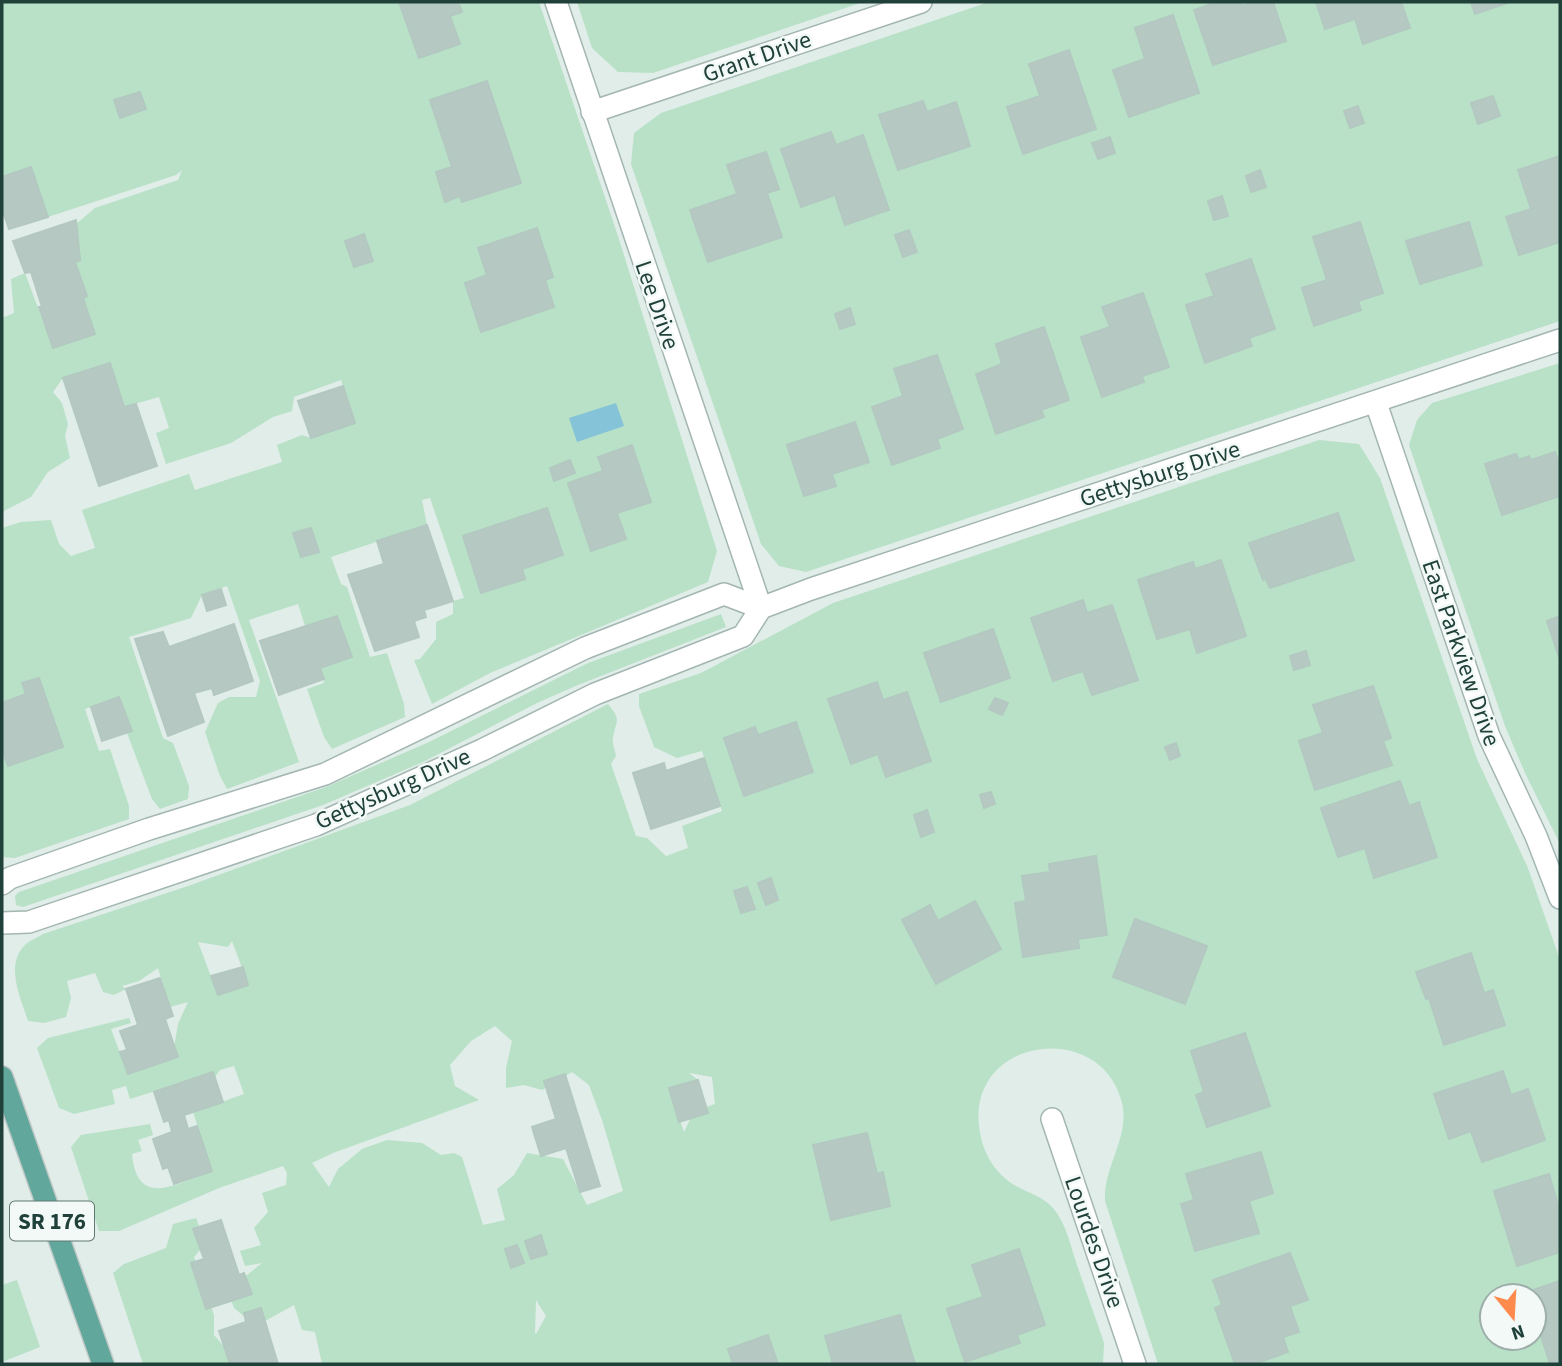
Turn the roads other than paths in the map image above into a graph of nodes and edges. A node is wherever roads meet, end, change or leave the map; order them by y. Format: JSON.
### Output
{"nodes":[{"id":1,"x":556,"y":2,"type":"edge"},
{"id":2,"x":921,"y":2,"type":"edge"},
{"id":3,"x":592,"y":112,"type":"junction"},
{"id":4,"x":1560,"y":340,"type":"edge"},
{"id":5,"x":1376,"y":403,"type":"junction"},
{"id":6,"x":761,"y":608,"type":"junction"},
{"id":7,"x":2,"y":884,"type":"edge"},
{"id":8,"x":1560,"y":898,"type":"edge"},
{"id":9,"x":2,"y":923,"type":"edge"},
{"id":10,"x":2,"y":1077,"type":"edge"},
{"id":11,"x":1052,"y":1119,"type":"dead end"},
{"id":12,"x":103,"y":1364,"type":"edge"},
{"id":13,"x":1135,"y":1364,"type":"edge"}],
"edges":[{"from":1,"to":3,"type":"street","name":"Lee Drive"},
{"from":2,"to":3,"type":"street","name":"Grant Drive"},
{"from":3,"to":6,"type":"street","name":"Lee Drive"},
{"from":4,"to":5,"type":"street","name":"Gettysburg Drive"},
{"from":5,"to":6,"type":"street","name":"Gettysburg Drive"},
{"from":5,"to":8,"type":"street","name":"East Parkview Drive"},
{"from":6,"to":7,"type":"street","name":"Gettysburg Drive"},
{"from":6,"to":9,"type":"street","name":"Gettysburg Drive"},
{"from":10,"to":12,"type":"main road","number":"SR 176"},
{"from":11,"to":13,"type":"street","name":"Lourdes Drive"}]}
